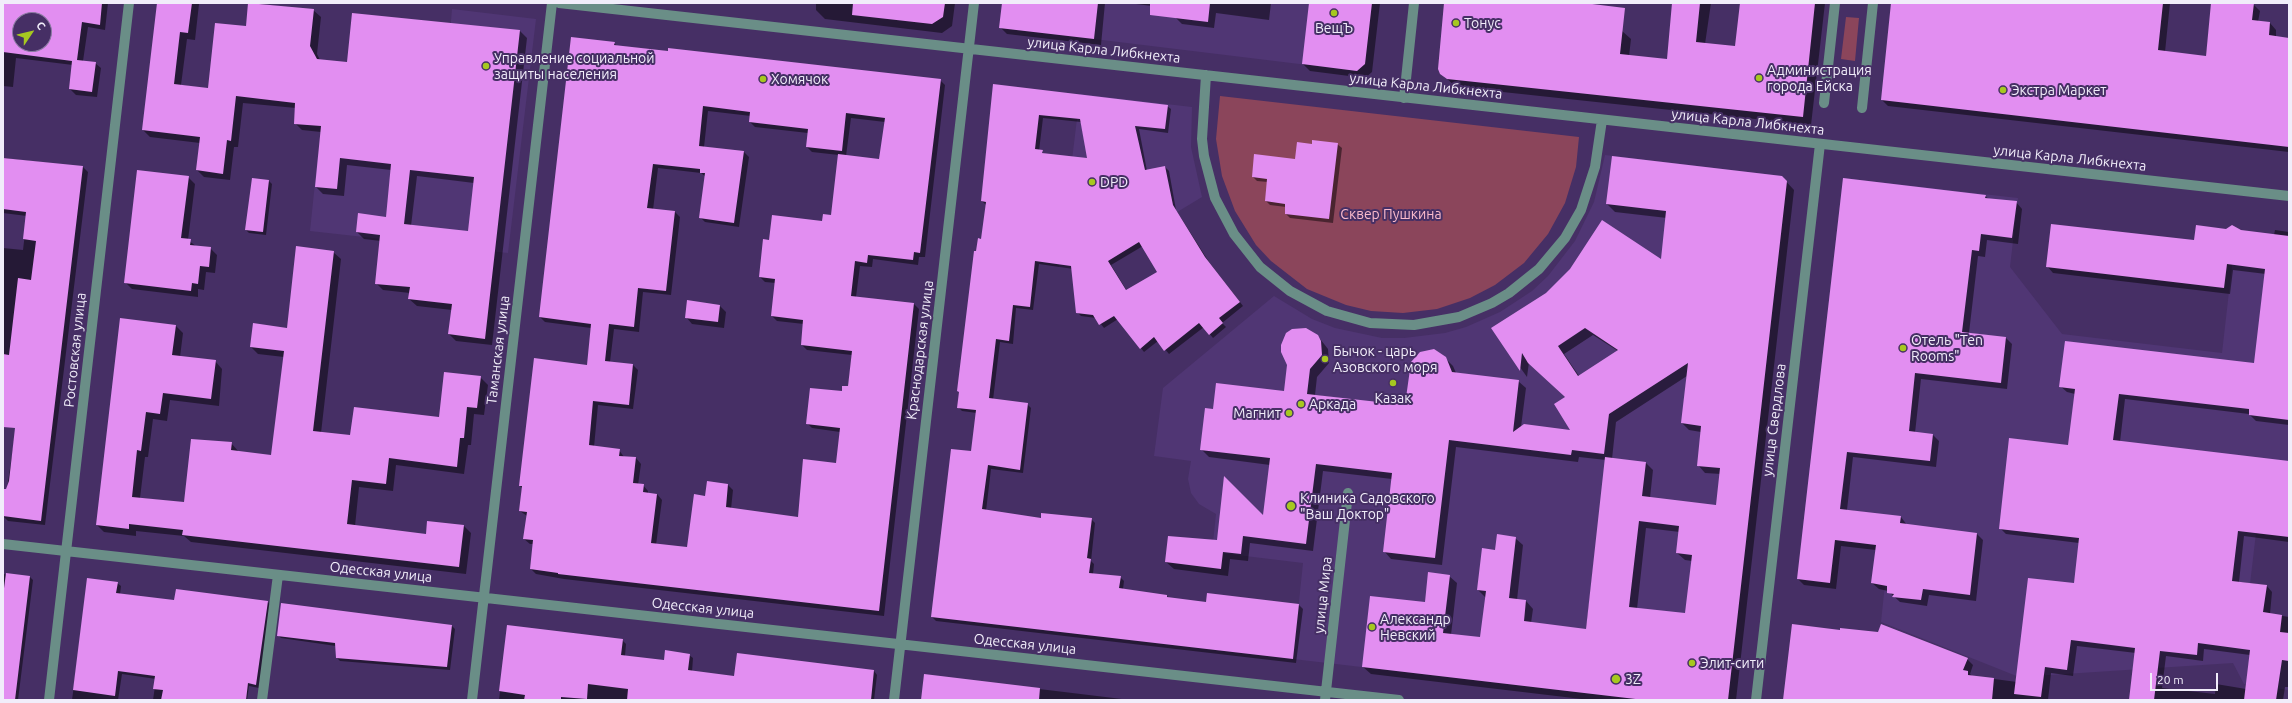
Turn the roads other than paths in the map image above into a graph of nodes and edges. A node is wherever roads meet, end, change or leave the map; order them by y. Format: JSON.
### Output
{"nodes":[{"id":1,"x":129,"y":3,"type":"edge"},
{"id":2,"x":552,"y":3,"type":"edge"},
{"id":3,"x":559,"y":3,"type":"edge"},
{"id":4,"x":974,"y":3,"type":"edge"},
{"id":5,"x":1414,"y":3,"type":"edge"},
{"id":6,"x":1835,"y":3,"type":"edge"},
{"id":7,"x":1873,"y":3,"type":"edge"},
{"id":8,"x":969,"y":49,"type":"junction"},
{"id":9,"x":1206,"y":75,"type":"junction"},
{"id":10,"x":1404,"y":98,"type":"junction"},
{"id":11,"x":1824,"y":103,"type":"dead end"},
{"id":12,"x":1862,"y":108,"type":"dead end"},
{"id":13,"x":1602,"y":120,"type":"junction"},
{"id":14,"x":1820,"y":144,"type":"junction"},
{"id":15,"x":2289,"y":196,"type":"edge"},
{"id":16,"x":1348,"y":493,"type":"dead end"},
{"id":17,"x":3,"y":544,"type":"edge"},
{"id":18,"x":67,"y":551,"type":"junction"},
{"id":19,"x":278,"y":575,"type":"junction"},
{"id":20,"x":484,"y":598,"type":"junction"},
{"id":21,"x":900,"y":644,"type":"junction"},
{"id":22,"x":1325,"y":696,"type":"edge"},
{"id":23,"x":49,"y":700,"type":"edge"},
{"id":24,"x":262,"y":700,"type":"edge"},
{"id":25,"x":472,"y":700,"type":"edge"},
{"id":26,"x":894,"y":700,"type":"edge"},
{"id":27,"x":1399,"y":700,"type":"edge"},
{"id":28,"x":1756,"y":700,"type":"edge"}],
"edges":[{"from":1,"to":18,"type":"street","name":"Ростовская улица"},
{"from":2,"to":20,"type":"street","name":"Таманская улица"},
{"from":3,"to":8,"type":"street","name":"улица Карла Либкнехта"},
{"from":4,"to":8,"type":"street","name":"Краснодарская улица"},
{"from":5,"to":10,"type":"street"},
{"from":6,"to":11,"type":"street"},
{"from":7,"to":12,"type":"street"},
{"from":8,"to":9,"type":"street","name":"улица Карла Либкнехта"},
{"from":8,"to":21,"type":"street","name":"Краснодарская улица"},
{"from":9,"to":10,"type":"street","name":"улица Карла Либкнехта"},
{"from":9,"to":13,"type":"street"},
{"from":10,"to":13,"type":"street","name":"улица Карла Либкнехта"},
{"from":13,"to":14,"type":"street","name":"улица Карла Либкнехта"},
{"from":14,"to":15,"type":"street","name":"улица Карла Либкнехта"},
{"from":14,"to":28,"type":"street","name":"улица Свердлова"},
{"from":16,"to":22,"type":"street","name":"улица Мира"},
{"from":17,"to":18,"type":"street","name":"Одесская улица"},
{"from":18,"to":19,"type":"street","name":"Одесская улица"},
{"from":18,"to":23,"type":"street","name":"Ростовская улица"},
{"from":19,"to":20,"type":"street","name":"Одесская улица"},
{"from":19,"to":24,"type":"street"},
{"from":20,"to":21,"type":"street","name":"Одесская улица"},
{"from":20,"to":25,"type":"street","name":"Таманская улица"},
{"from":21,"to":22,"type":"street","name":"Одесская улица"},
{"from":21,"to":26,"type":"street","name":"Краснодарская улица"},
{"from":22,"to":27,"type":"street","name":"Одесская улица"}]}
